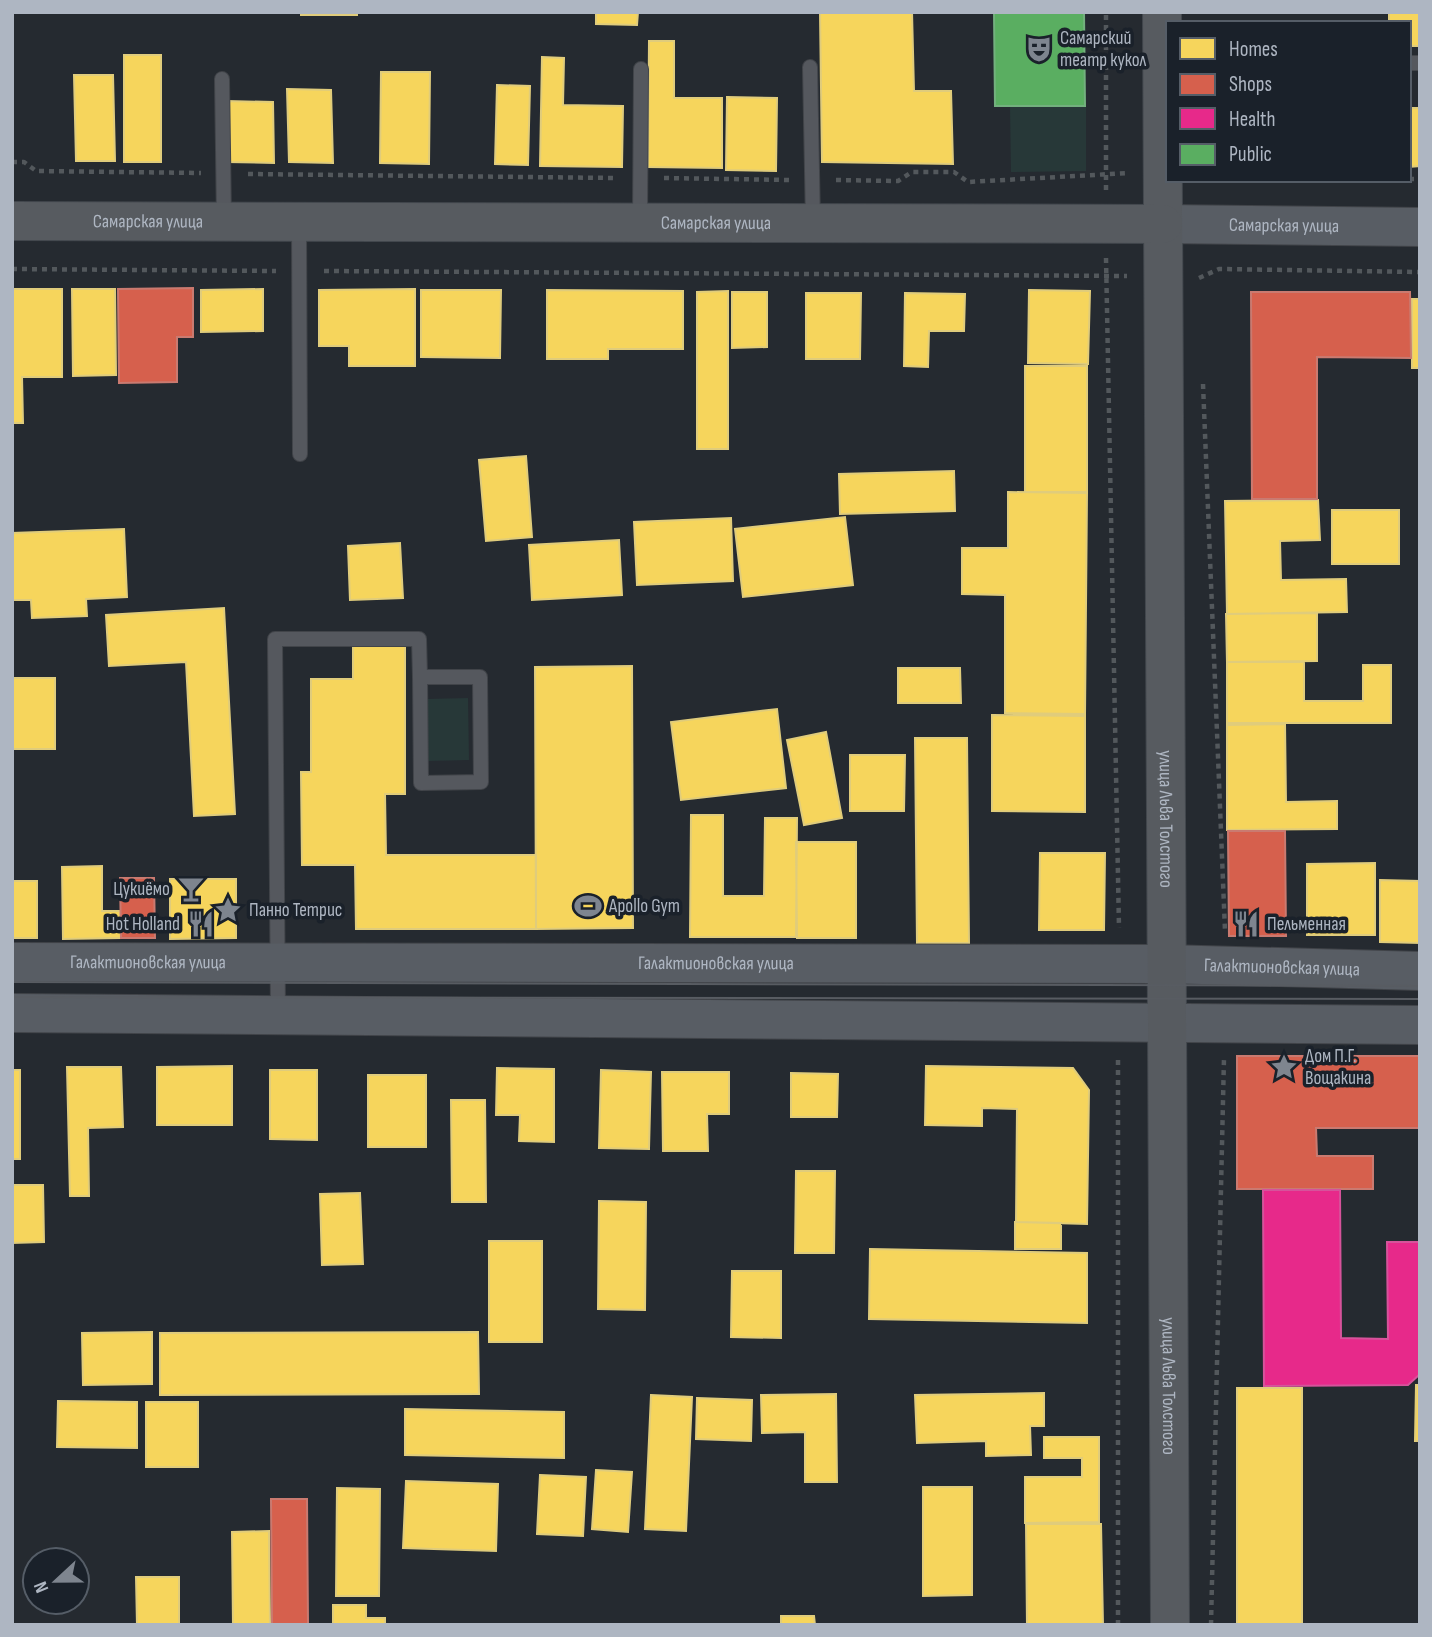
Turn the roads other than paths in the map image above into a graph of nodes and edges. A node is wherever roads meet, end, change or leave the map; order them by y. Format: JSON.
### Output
{"nodes":[{"id":1,"x":1162,"y":12,"type":"edge"},
{"id":2,"x":810,"y":67,"type":"dead end"},
{"id":3,"x":640,"y":69,"type":"dead end"},
{"id":4,"x":222,"y":79,"type":"dead end"},
{"id":5,"x":12,"y":221,"type":"edge"},
{"id":6,"x":224,"y":222,"type":"junction"},
{"id":7,"x":299,"y":222,"type":"junction"},
{"id":8,"x":640,"y":223,"type":"junction"},
{"id":9,"x":813,"y":224,"type":"junction"},
{"id":10,"x":1163,"y":224,"type":"junction"},
{"id":11,"x":1420,"y":227,"type":"edge"},
{"id":12,"x":300,"y":454,"type":"dead end"},
{"id":13,"x":420,"y":677,"type":"junction"},
{"id":14,"x":12,"y":962,"type":"edge"},
{"id":15,"x":277,"y":963,"type":"junction"},
{"id":16,"x":1166,"y":964,"type":"junction"},
{"id":17,"x":1420,"y":971,"type":"edge"},
{"id":18,"x":12,"y":1013,"type":"edge"},
{"id":19,"x":278,"y":1015,"type":"junction"},
{"id":20,"x":1167,"y":1023,"type":"junction"},
{"id":21,"x":1420,"y":1025,"type":"edge"},
{"id":22,"x":1170,"y":1625,"type":"edge"}],
"edges":[{"from":1,"to":10,"type":"main road","name":"улица Льва Толстого"},
{"from":2,"to":9,"type":"lane"},
{"from":3,"to":8,"type":"lane"},
{"from":4,"to":6,"type":"lane"},
{"from":5,"to":6,"type":"main road","name":"Самарская улица"},
{"from":6,"to":7,"type":"main road","name":"Самарская улица"},
{"from":7,"to":8,"type":"main road","name":"Самарская улица"},
{"from":7,"to":12,"type":"lane"},
{"from":8,"to":9,"type":"main road","name":"Самарская улица"},
{"from":9,"to":10,"type":"main road","name":"Самарская улица"},
{"from":10,"to":11,"type":"main road","name":"Самарская улица"},
{"from":10,"to":16,"type":"main road","name":"улица Льва Толстого"},
{"from":13,"to":13,"type":"lane"},
{"from":13,"to":15,"type":"lane"},
{"from":14,"to":15,"type":"main road","name":"Галактионовская улица"},
{"from":15,"to":16,"type":"main road","name":"Галактионовская улица"},
{"from":15,"to":19,"type":"lane"},
{"from":16,"to":17,"type":"main road","name":"Галактионовская улица"},
{"from":16,"to":20,"type":"main road","name":"улица Льва Толстого"},
{"from":18,"to":19,"type":"main road"},
{"from":19,"to":20,"type":"main road"},
{"from":20,"to":21,"type":"main road"},
{"from":20,"to":22,"type":"main road","name":"улица Льва Толстого"}]}
